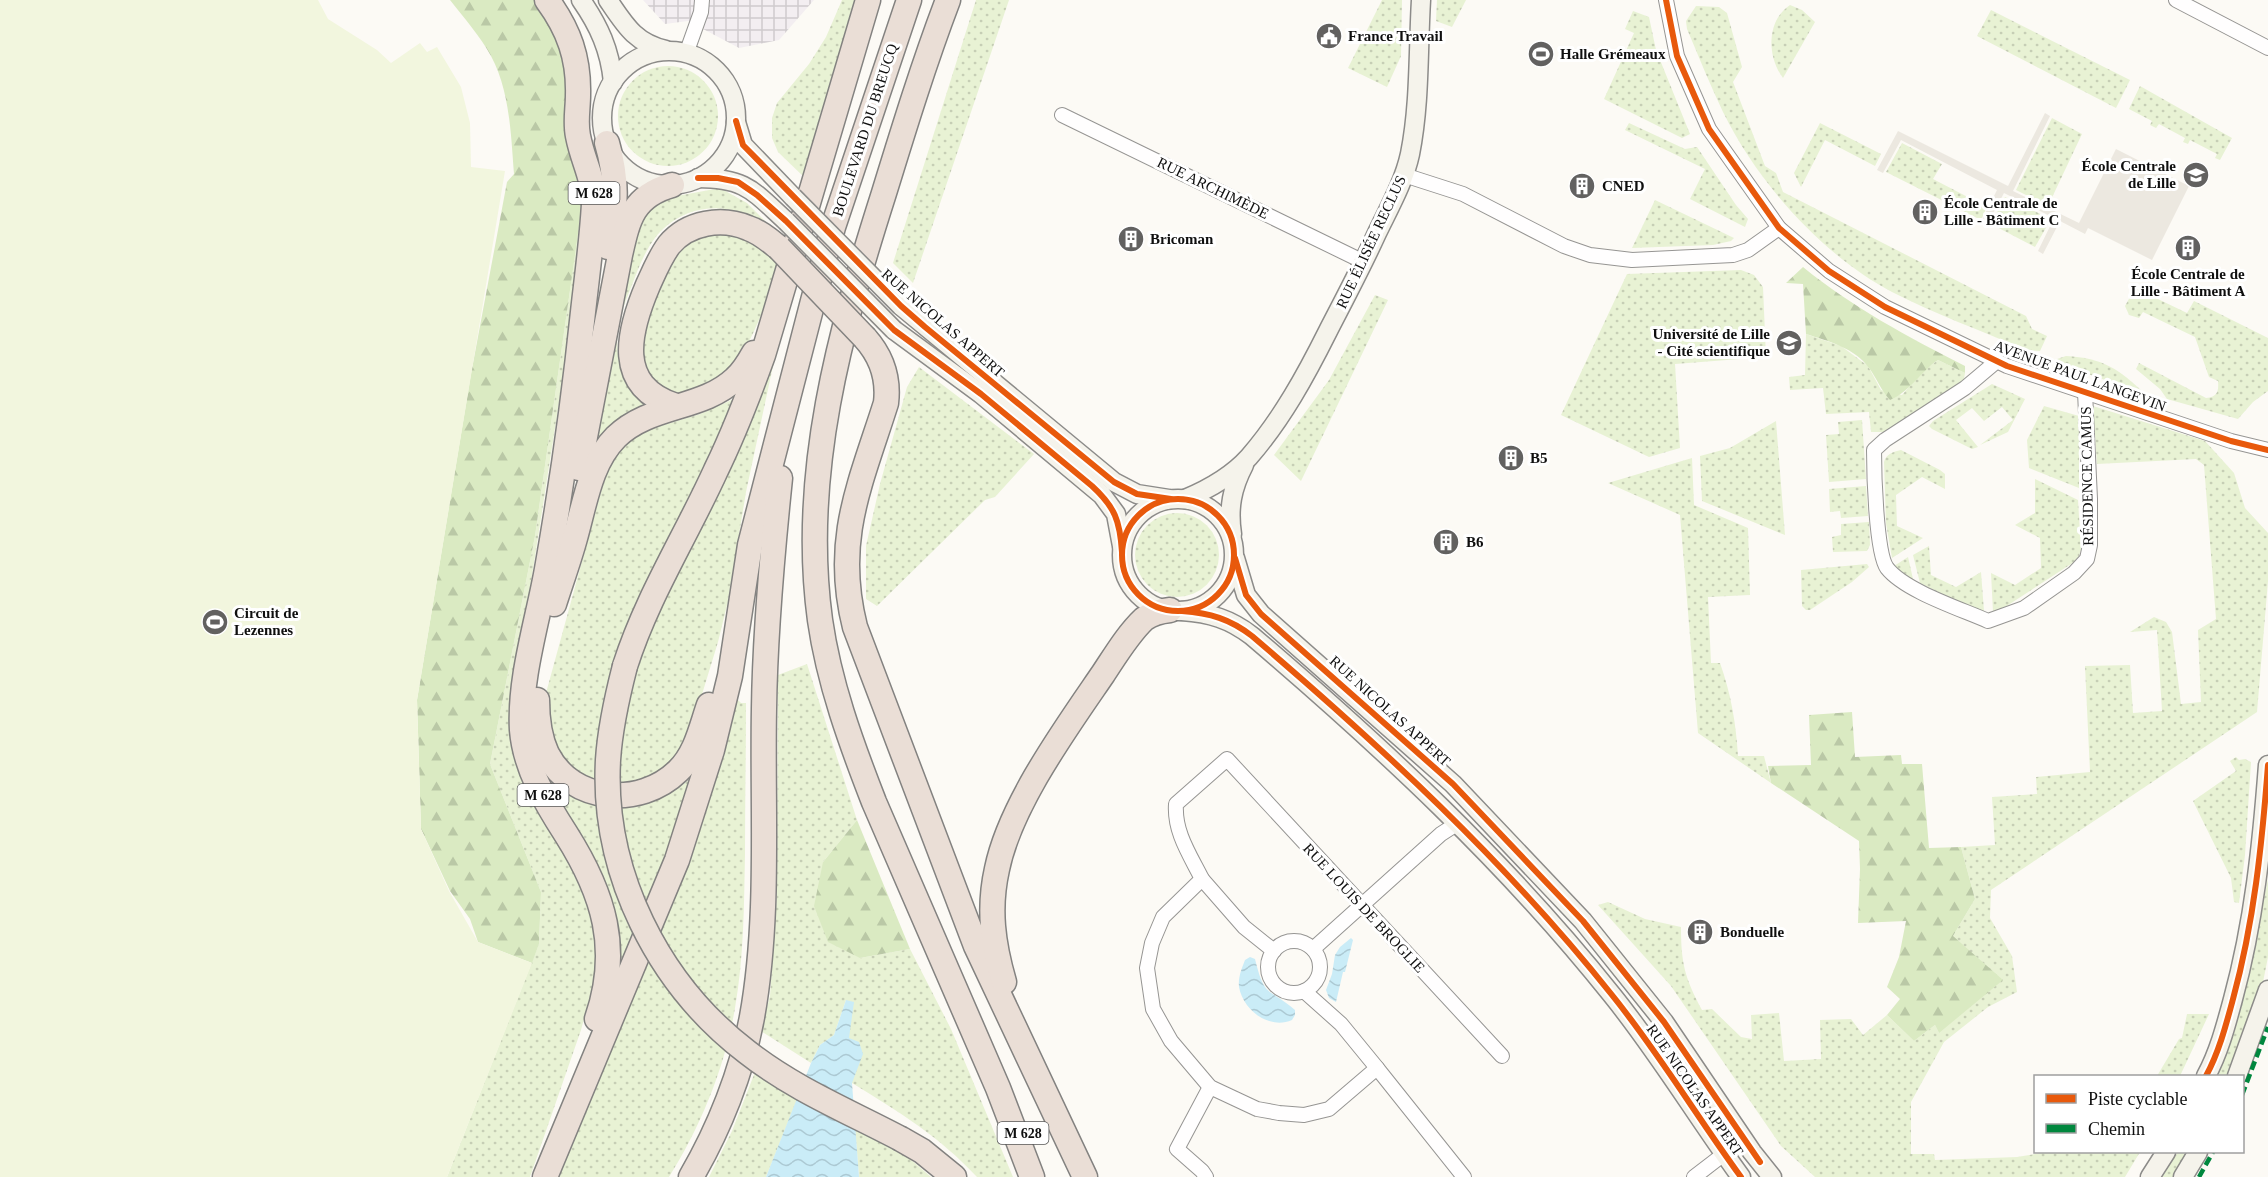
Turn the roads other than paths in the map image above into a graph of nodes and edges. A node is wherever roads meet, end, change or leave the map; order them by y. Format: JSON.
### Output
{"nodes":[{"id":1,"x":547,"y":0,"type":"edge"},
{"id":2,"x":581,"y":0,"type":"edge"},
{"id":3,"x":608,"y":0,"type":"edge"},
{"id":4,"x":702,"y":0,"type":"edge"},
{"id":5,"x":868,"y":0,"type":"edge"},
{"id":6,"x":909,"y":0,"type":"edge"},
{"id":7,"x":948,"y":0,"type":"edge"},
{"id":8,"x":1421,"y":0,"type":"edge"},
{"id":9,"x":1666,"y":0,"type":"edge"},
{"id":10,"x":2176,"y":0,"type":"edge"},
{"id":11,"x":2268,"y":48,"type":"edge"},
{"id":12,"x":681,"y":53,"type":"junction"},
{"id":13,"x":613,"y":82,"type":"junction"},
{"id":14,"x":1062,"y":115,"type":"dead end"},
{"id":15,"x":736,"y":121,"type":"junction"},
{"id":16,"x":607,"y":143,"type":"junction"},
{"id":17,"x":1404,"y":174,"type":"junction"},
{"id":18,"x":698,"y":178,"type":"junction"},
{"id":19,"x":672,"y":185,"type":"junction"},
{"id":20,"x":1779,"y":228,"type":"junction"},
{"id":21,"x":1364,"y":262,"type":"junction"},
{"id":22,"x":782,"y":286,"type":"junction"},
{"id":23,"x":1997,"y":361,"type":"junction"},
{"id":24,"x":2085,"y":392,"type":"junction"},
{"id":25,"x":575,"y":396,"type":"junction"},
{"id":26,"x":788,"y":401,"type":"junction"},
{"id":27,"x":676,"y":406,"type":"junction"},
{"id":28,"x":2268,"y":450,"type":"edge"},
{"id":29,"x":1248,"y":458,"type":"junction"},
{"id":30,"x":1178,"y":499,"type":"junction"},
{"id":31,"x":1234,"y":551,"type":"junction"},
{"id":32,"x":1122,"y":552,"type":"junction"},
{"id":33,"x":554,"y":604,"type":"junction"},
{"id":34,"x":1176,"y":611,"type":"junction"},
{"id":35,"x":738,"y":614,"type":"junction"},
{"id":36,"x":2268,"y":765,"type":"edge"},
{"id":37,"x":1458,"y":823,"type":"junction"},
{"id":38,"x":1202,"y":879,"type":"junction"},
{"id":39,"x":1362,"y":906,"type":"junction"},
{"id":40,"x":1312,"y":949,"type":"junction"},
{"id":41,"x":1274,"y":951,"type":"junction"},
{"id":42,"x":2268,"y":990,"type":"edge"},
{"id":43,"x":1304,"y":991,"type":"junction"},
{"id":44,"x":1502,"y":1056,"type":"dead end"},
{"id":45,"x":1377,"y":1068,"type":"junction"},
{"id":46,"x":2207,"y":1075,"type":"edge"},
{"id":47,"x":2238,"y":1075,"type":"edge"},
{"id":48,"x":1210,"y":1087,"type":"junction"},
{"id":49,"x":998,"y":1088,"type":"junction"},
{"id":50,"x":1049,"y":1099,"type":"junction"},
{"id":51,"x":2165,"y":1153,"type":"edge"},
{"id":52,"x":2197,"y":1153,"type":"edge"},
{"id":53,"x":1724,"y":1154,"type":"junction"},
{"id":54,"x":544,"y":1177,"type":"edge"},
{"id":55,"x":691,"y":1177,"type":"edge"},
{"id":56,"x":954,"y":1177,"type":"edge"},
{"id":57,"x":1032,"y":1177,"type":"edge"},
{"id":58,"x":1048,"y":1177,"type":"edge"},
{"id":59,"x":1085,"y":1177,"type":"edge"},
{"id":60,"x":1206,"y":1177,"type":"edge"},
{"id":61,"x":1464,"y":1177,"type":"edge"},
{"id":62,"x":1694,"y":1177,"type":"edge"},
{"id":63,"x":1741,"y":1177,"type":"edge"},
{"id":64,"x":1772,"y":1177,"type":"edge"},
{"id":65,"x":2150,"y":1177,"type":"edge"},
{"id":66,"x":2183,"y":1177,"type":"edge"}],
"edges":[{"from":1,"to":25,"type":"highway","number":"M 628"},
{"from":2,"to":13,"type":"main road"},
{"from":3,"to":12,"type":"main road"},
{"from":4,"to":12,"type":"street"},
{"from":5,"to":22,"type":"highway"},
{"from":6,"to":26,"type":"highway","name":"BOULEVARD DU BREUCQ","number":"M 628"},
{"from":7,"to":49,"type":"highway","number":"M 628"},
{"from":8,"to":17,"type":"main road","name":"RUE ÉLISÉE RECLUS"},
{"from":9,"to":20,"type":"street","name":"AVENUE PAUL LANGEVIN"},
{"from":10,"to":11,"type":"street"},
{"from":12,"to":13,"type":"main road"},
{"from":12,"to":15,"type":"main road"},
{"from":13,"to":16,"type":"main road"},
{"from":14,"to":21,"type":"street","name":"RUE ARCHIMÈDE"},
{"from":15,"to":18,"type":"main road"},
{"from":15,"to":30,"type":"main road","name":"RUE NICOLAS APPERT","bridge":true},
{"from":16,"to":19,"type":"main road"},
{"from":16,"to":25,"type":"highway","number":"M 628"},
{"from":17,"to":20,"type":"street"},
{"from":17,"to":21,"type":"main road","name":"RUE ÉLISÉE RECLUS"},
{"from":18,"to":19,"type":"main road"},
{"from":18,"to":32,"type":"main road","name":"RUE NICOLAS APPERT","bridge":true},
{"from":19,"to":33,"type":"highway","number":"M 628"},
{"from":20,"to":23,"type":"street","name":"AVENUE PAUL LANGEVIN"},
{"from":21,"to":29,"type":"main road","name":"RUE ÉLISÉE RECLUS"},
{"from":22,"to":27,"type":"highway","number":"M 628"},
{"from":22,"to":56,"type":"highway","bridge":true},
{"from":23,"to":24,"type":"street","name":"AVENUE PAUL LANGEVIN"},
{"from":23,"to":24,"type":"street","name":"RÉSIDENCE CAMUS"},
{"from":24,"to":28,"type":"street","name":"AVENUE PAUL LANGEVIN"},
{"from":25,"to":54,"type":"highway","number":"M 628"},
{"from":26,"to":35,"type":"highway","number":"M 628"},
{"from":26,"to":55,"type":"highway","number":"M 628"},
{"from":27,"to":33,"type":"highway","number":"M 628"},
{"from":27,"to":50,"type":"highway","number":"M 628","bridge":true},
{"from":29,"to":30,"type":"main road","name":"RUE ÉLISÉE RECLUS"},
{"from":29,"to":31,"type":"main road","name":"RUE ÉLISÉE RECLUS"},
{"from":30,"to":31,"type":"main road"},
{"from":30,"to":32,"type":"main road"},
{"from":31,"to":34,"type":"main road"},
{"from":31,"to":64,"type":"main road","name":"RUE NICOLAS APPERT"},
{"from":32,"to":34,"type":"main road"},
{"from":33,"to":35,"type":"highway","number":"M 628"},
{"from":34,"to":37,"type":"main road","name":"RUE NICOLAS APPERT"},
{"from":34,"to":50,"type":"highway"},
{"from":35,"to":54,"type":"highway","number":"M 628"},
{"from":36,"to":46,"type":"main road"},
{"from":37,"to":39,"type":"street"},
{"from":37,"to":53,"type":"main road","name":"RUE NICOLAS APPERT"},
{"from":38,"to":39,"type":"street","name":"RUE LOUIS DE BROGLIE"},
{"from":38,"to":41,"type":"street"},
{"from":38,"to":48,"type":"street"},
{"from":39,"to":40,"type":"street"},
{"from":39,"to":44,"type":"street","name":"RUE LOUIS DE BROGLIE"},
{"from":40,"to":41,"type":"street"},
{"from":40,"to":43,"type":"street"},
{"from":41,"to":43,"type":"street"},
{"from":42,"to":47,"type":"main road"},
{"from":43,"to":45,"type":"street"},
{"from":45,"to":48,"type":"street"},
{"from":45,"to":61,"type":"street"},
{"from":48,"to":60,"type":"street"},
{"from":49,"to":57,"type":"highway","number":"M 628"},
{"from":49,"to":58,"type":"highway","number":"M 628"},
{"from":50,"to":59,"type":"highway","number":"M 628"},
{"from":51,"to":65,"type":"main road"},
{"from":52,"to":66,"type":"main road"},
{"from":53,"to":62,"type":"street"},
{"from":53,"to":63,"type":"main road","name":"RUE NICOLAS APPERT"}]}
